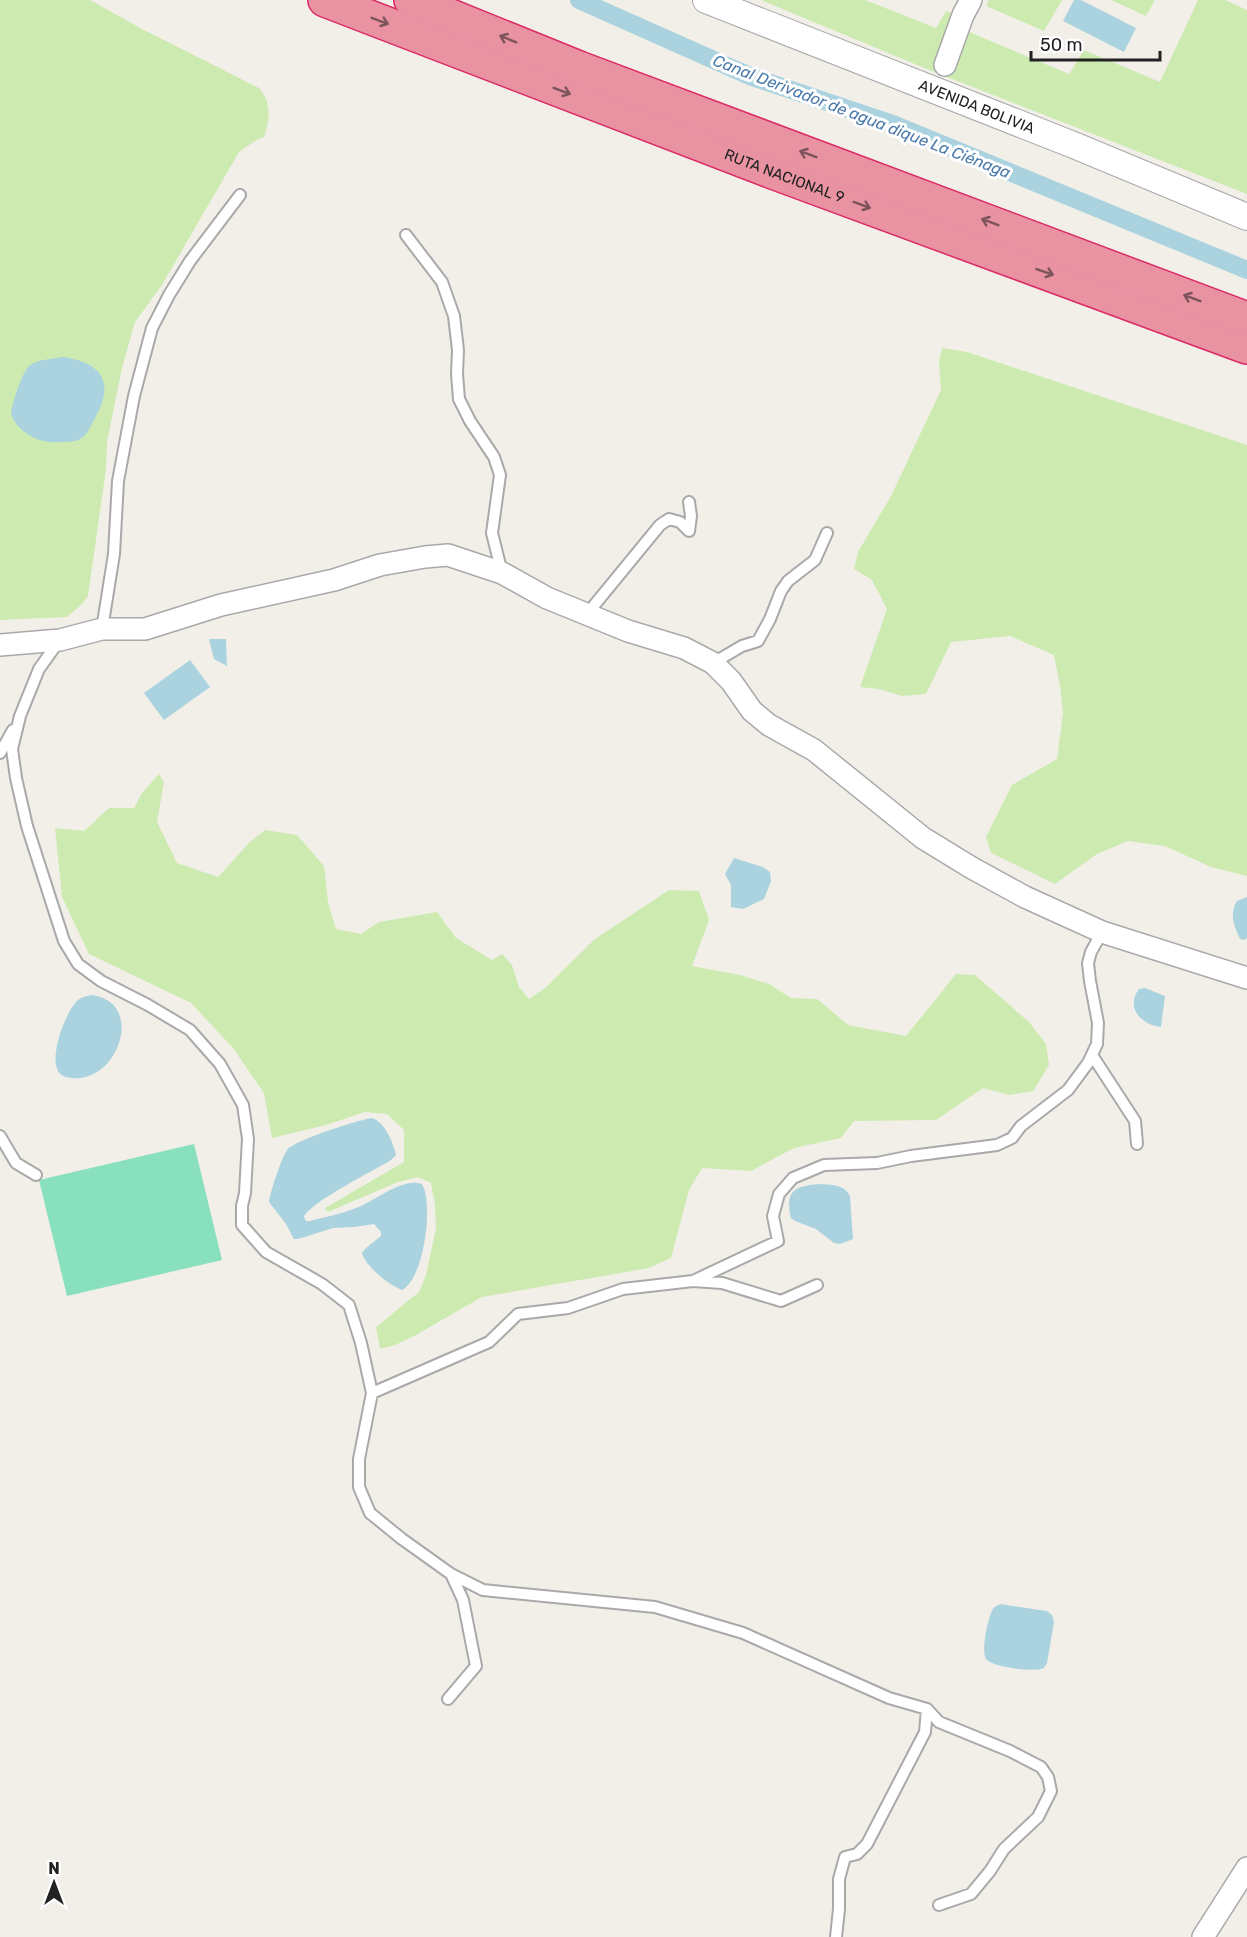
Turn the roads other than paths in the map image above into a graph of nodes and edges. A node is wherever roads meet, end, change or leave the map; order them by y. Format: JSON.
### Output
{"nodes":[{"id":1,"x":325,"y":0,"type":"edge"},
{"id":2,"x":411,"y":0,"type":"edge"},
{"id":3,"x":706,"y":0,"type":"edge"},
{"id":4,"x":972,"y":0,"type":"edge"},
{"id":5,"x":945,"y":65,"type":"dead end"},
{"id":6,"x":240,"y":195,"type":"dead end"},
{"id":7,"x":1247,"y":217,"type":"edge"},
{"id":8,"x":406,"y":235,"type":"dead end"},
{"id":9,"x":1247,"y":319,"type":"edge"},
{"id":10,"x":1247,"y":347,"type":"edge"},
{"id":11,"x":689,"y":502,"type":"dead end"},
{"id":12,"x":827,"y":533,"type":"dead end"},
{"id":13,"x":502,"y":573,"type":"junction"},
{"id":14,"x":587,"y":614,"type":"junction"},
{"id":15,"x":102,"y":628,"type":"junction"},
{"id":16,"x":60,"y":640,"type":"junction"},
{"id":17,"x":0,"y":645,"type":"edge"},
{"id":18,"x":713,"y":663,"type":"junction"},
{"id":19,"x":20,"y":716,"type":"junction"},
{"id":20,"x":0,"y":753,"type":"edge"},
{"id":21,"x":1102,"y":932,"type":"junction"},
{"id":22,"x":1247,"y":978,"type":"edge"},
{"id":23,"x":1092,"y":1055,"type":"junction"},
{"id":24,"x":0,"y":1136,"type":"edge"},
{"id":25,"x":1137,"y":1144,"type":"dead end"},
{"id":26,"x":36,"y":1175,"type":"dead end"},
{"id":27,"x":693,"y":1281,"type":"junction"},
{"id":28,"x":817,"y":1285,"type":"dead end"},
{"id":29,"x":372,"y":1393,"type":"junction"},
{"id":30,"x":451,"y":1574,"type":"junction"},
{"id":31,"x":448,"y":1699,"type":"dead end"},
{"id":32,"x":927,"y":1709,"type":"junction"},
{"id":33,"x":1247,"y":1868,"type":"edge"},
{"id":34,"x":939,"y":1905,"type":"dead end"},
{"id":35,"x":836,"y":1937,"type":"edge"},
{"id":36,"x":1203,"y":1937,"type":"edge"}],
"edges":[{"from":1,"to":10,"type":"highway","name":"RUTA NACIONAL 9","one_way":true},
{"from":9,"to":2,"type":"highway","name":"RUTA NACIONAL 9","one_way":true},
{"from":3,"to":7,"type":"street","name":"AVENIDA BOLIVIA"},
{"from":4,"to":5,"type":"street"},
{"from":6,"to":15,"type":"lane"},
{"from":8,"to":13,"type":"lane"},
{"from":11,"to":14,"type":"lane"},
{"from":12,"to":18,"type":"lane"},
{"from":13,"to":14,"type":"street"},
{"from":13,"to":15,"type":"street"},
{"from":14,"to":18,"type":"street"},
{"from":15,"to":16,"type":"street"},
{"from":16,"to":17,"type":"street"},
{"from":16,"to":19,"type":"lane"},
{"from":18,"to":21,"type":"street"},
{"from":19,"to":20,"type":"lane"},
{"from":19,"to":29,"type":"lane"},
{"from":21,"to":22,"type":"street"},
{"from":21,"to":23,"type":"lane"},
{"from":23,"to":25,"type":"lane"},
{"from":23,"to":27,"type":"lane"},
{"from":24,"to":26,"type":"lane"},
{"from":27,"to":28,"type":"lane"},
{"from":27,"to":29,"type":"lane"},
{"from":29,"to":30,"type":"lane"},
{"from":30,"to":31,"type":"lane"},
{"from":30,"to":32,"type":"lane"},
{"from":32,"to":34,"type":"lane"},
{"from":32,"to":35,"type":"lane"},
{"from":33,"to":36,"type":"street"}]}
